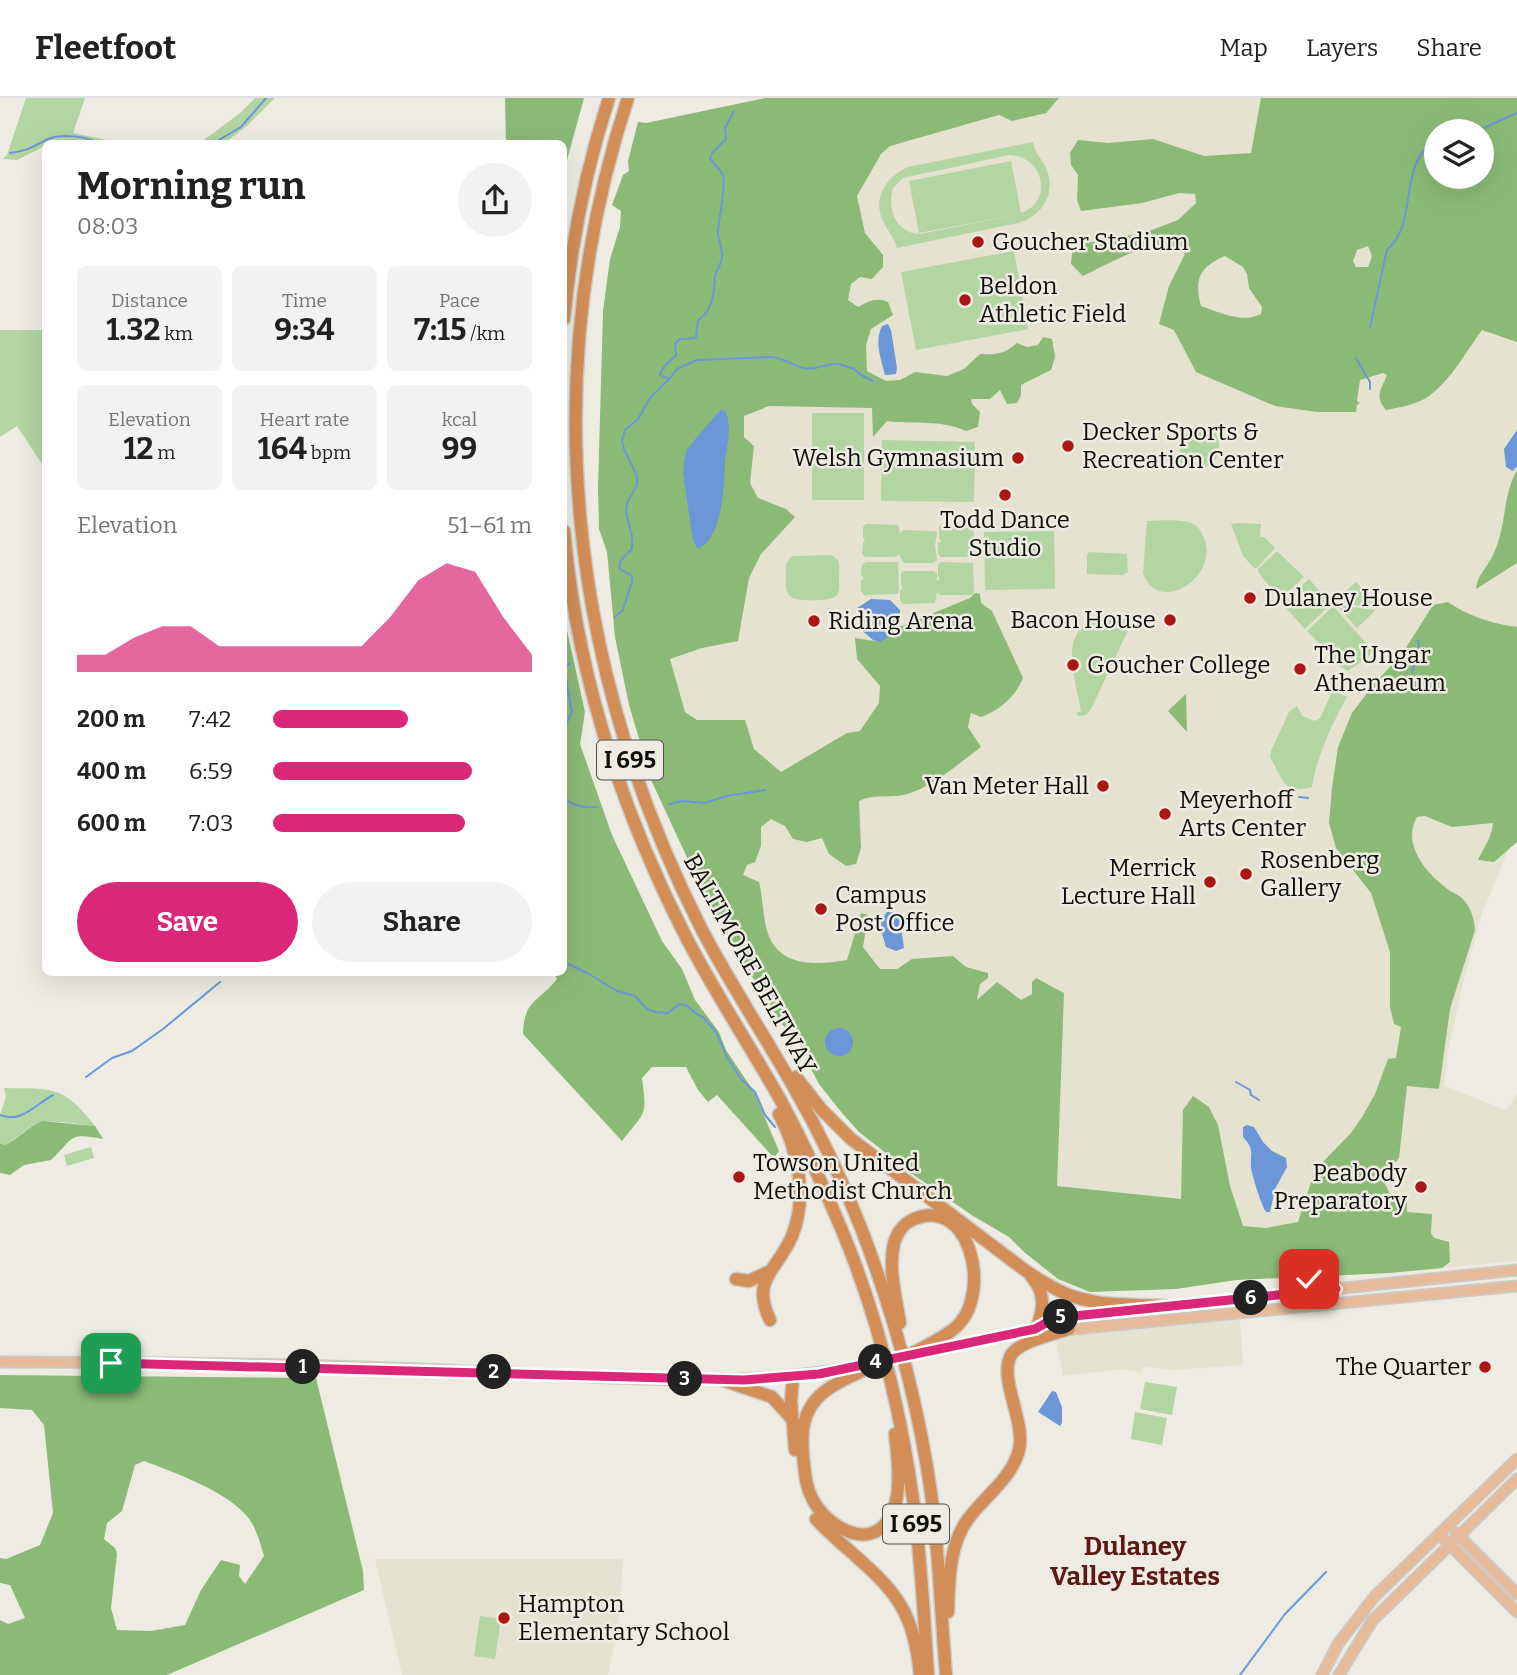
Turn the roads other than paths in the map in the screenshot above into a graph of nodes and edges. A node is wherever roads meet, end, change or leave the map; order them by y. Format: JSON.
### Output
{"nodes":[{"id":1,"x":609,"y":98,"type":"edge"},
{"id":2,"x":628,"y":98,"type":"edge"},
{"id":3,"x":567,"y":298,"type":"edge"},
{"id":4,"x":567,"y":551,"type":"edge"},
{"id":5,"x":688,"y":941,"type":"junction"},
{"id":6,"x":746,"y":1005,"type":"junction"},
{"id":7,"x":1296,"y":1264,"type":"dead end"},
{"id":8,"x":1517,"y":1270,"type":"edge"},
{"id":9,"x":1026,"y":1271,"type":"junction"},
{"id":10,"x":768,"y":1272,"type":"junction"},
{"id":11,"x":736,"y":1279,"type":"dead end"},
{"id":12,"x":1517,"y":1286,"type":"edge"},
{"id":13,"x":1336,"y":1289,"type":"junction"},
{"id":14,"x":1167,"y":1306,"type":"junction"},
{"id":15,"x":770,"y":1320,"type":"dead end"},
{"id":16,"x":1035,"y":1329,"type":"junction"},
{"id":17,"x":1069,"y":1329,"type":"junction"},
{"id":18,"x":932,"y":1346,"type":"junction"},
{"id":19,"x":909,"y":1355,"type":"joint"},
{"id":20,"x":0,"y":1362,"type":"edge"},
{"id":21,"x":879,"y":1362,"type":"joint"},
{"id":22,"x":858,"y":1370,"type":"junction"},
{"id":23,"x":907,"y":1370,"type":"junction"},
{"id":24,"x":889,"y":1375,"type":"junction"},
{"id":25,"x":793,"y":1377,"type":"junction"},
{"id":26,"x":722,"y":1380,"type":"junction"},
{"id":27,"x":792,"y":1419,"type":"junction"},
{"id":28,"x":1517,"y":1459,"type":"edge"},
{"id":29,"x":1517,"y":1479,"type":"edge"},
{"id":30,"x":1449,"y":1526,"type":"junction"},
{"id":31,"x":1439,"y":1535,"type":"junction"},
{"id":32,"x":1458,"y":1535,"type":"junction"},
{"id":33,"x":1449,"y":1544,"type":"junction"},
{"id":34,"x":1517,"y":1594,"type":"edge"},
{"id":35,"x":1517,"y":1612,"type":"edge"},
{"id":36,"x":920,"y":1675,"type":"edge"},
{"id":37,"x":928,"y":1675,"type":"edge"},
{"id":38,"x":946,"y":1675,"type":"edge"},
{"id":39,"x":1322,"y":1675,"type":"edge"},
{"id":40,"x":1339,"y":1675,"type":"edge"}],
"edges":[{"from":1,"to":3,"type":"highway"},
{"from":2,"to":6,"type":"highway","name":"BALTIMORE BELTWAY","number":"I 695"},
{"from":4,"to":5,"type":"highway","name":"BALTIMORE BELTWAY","number":"I 695"},
{"from":5,"to":10,"type":"highway"},
{"from":5,"to":24,"type":"highway","name":"BALTIMORE BELTWAY","number":"I 695"},
{"from":6,"to":9,"type":"highway"},
{"from":6,"to":23,"type":"highway","name":"BALTIMORE BELTWAY","number":"I 695"},
{"from":7,"to":13,"type":"main road"},
{"from":8,"to":13,"type":"main road"},
{"from":9,"to":14,"type":"highway"},
{"from":9,"to":16,"type":"highway"},
{"from":10,"to":11,"type":"highway"},
{"from":10,"to":15,"type":"highway"},
{"from":12,"to":17,"type":"main road"},
{"from":13,"to":14,"type":"main road"},
{"from":14,"to":16,"type":"main road"},
{"from":16,"to":17,"type":"main road"},
{"from":16,"to":18,"type":"main road"},
{"from":17,"to":38,"type":"highway"},
{"from":18,"to":19,"type":"highway"},
{"from":18,"to":23,"type":"highway"},
{"from":19,"to":21,"type":"main road","bridge":true},
{"from":20,"to":26,"type":"main road"},
{"from":21,"to":22,"type":"highway"},
{"from":22,"to":24,"type":"highway"},
{"from":22,"to":25,"type":"main road"},
{"from":23,"to":38,"type":"highway","name":"BALTIMORE BELTWAY","number":"I 695"},
{"from":24,"to":37,"type":"highway","name":"BALTIMORE BELTWAY","number":"I 695"},
{"from":25,"to":26,"type":"main road"},
{"from":25,"to":27,"type":"highway"},
{"from":26,"to":27,"type":"highway"},
{"from":27,"to":36,"type":"highway"},
{"from":28,"to":30,"type":"main road"},
{"from":29,"to":32,"type":"main road"},
{"from":30,"to":31,"type":"main road"},
{"from":30,"to":32,"type":"main road"},
{"from":31,"to":33,"type":"main road"},
{"from":31,"to":39,"type":"main road"},
{"from":32,"to":33,"type":"main road"},
{"from":32,"to":34,"type":"main road"},
{"from":33,"to":35,"type":"main road"},
{"from":33,"to":40,"type":"main road"}]}
